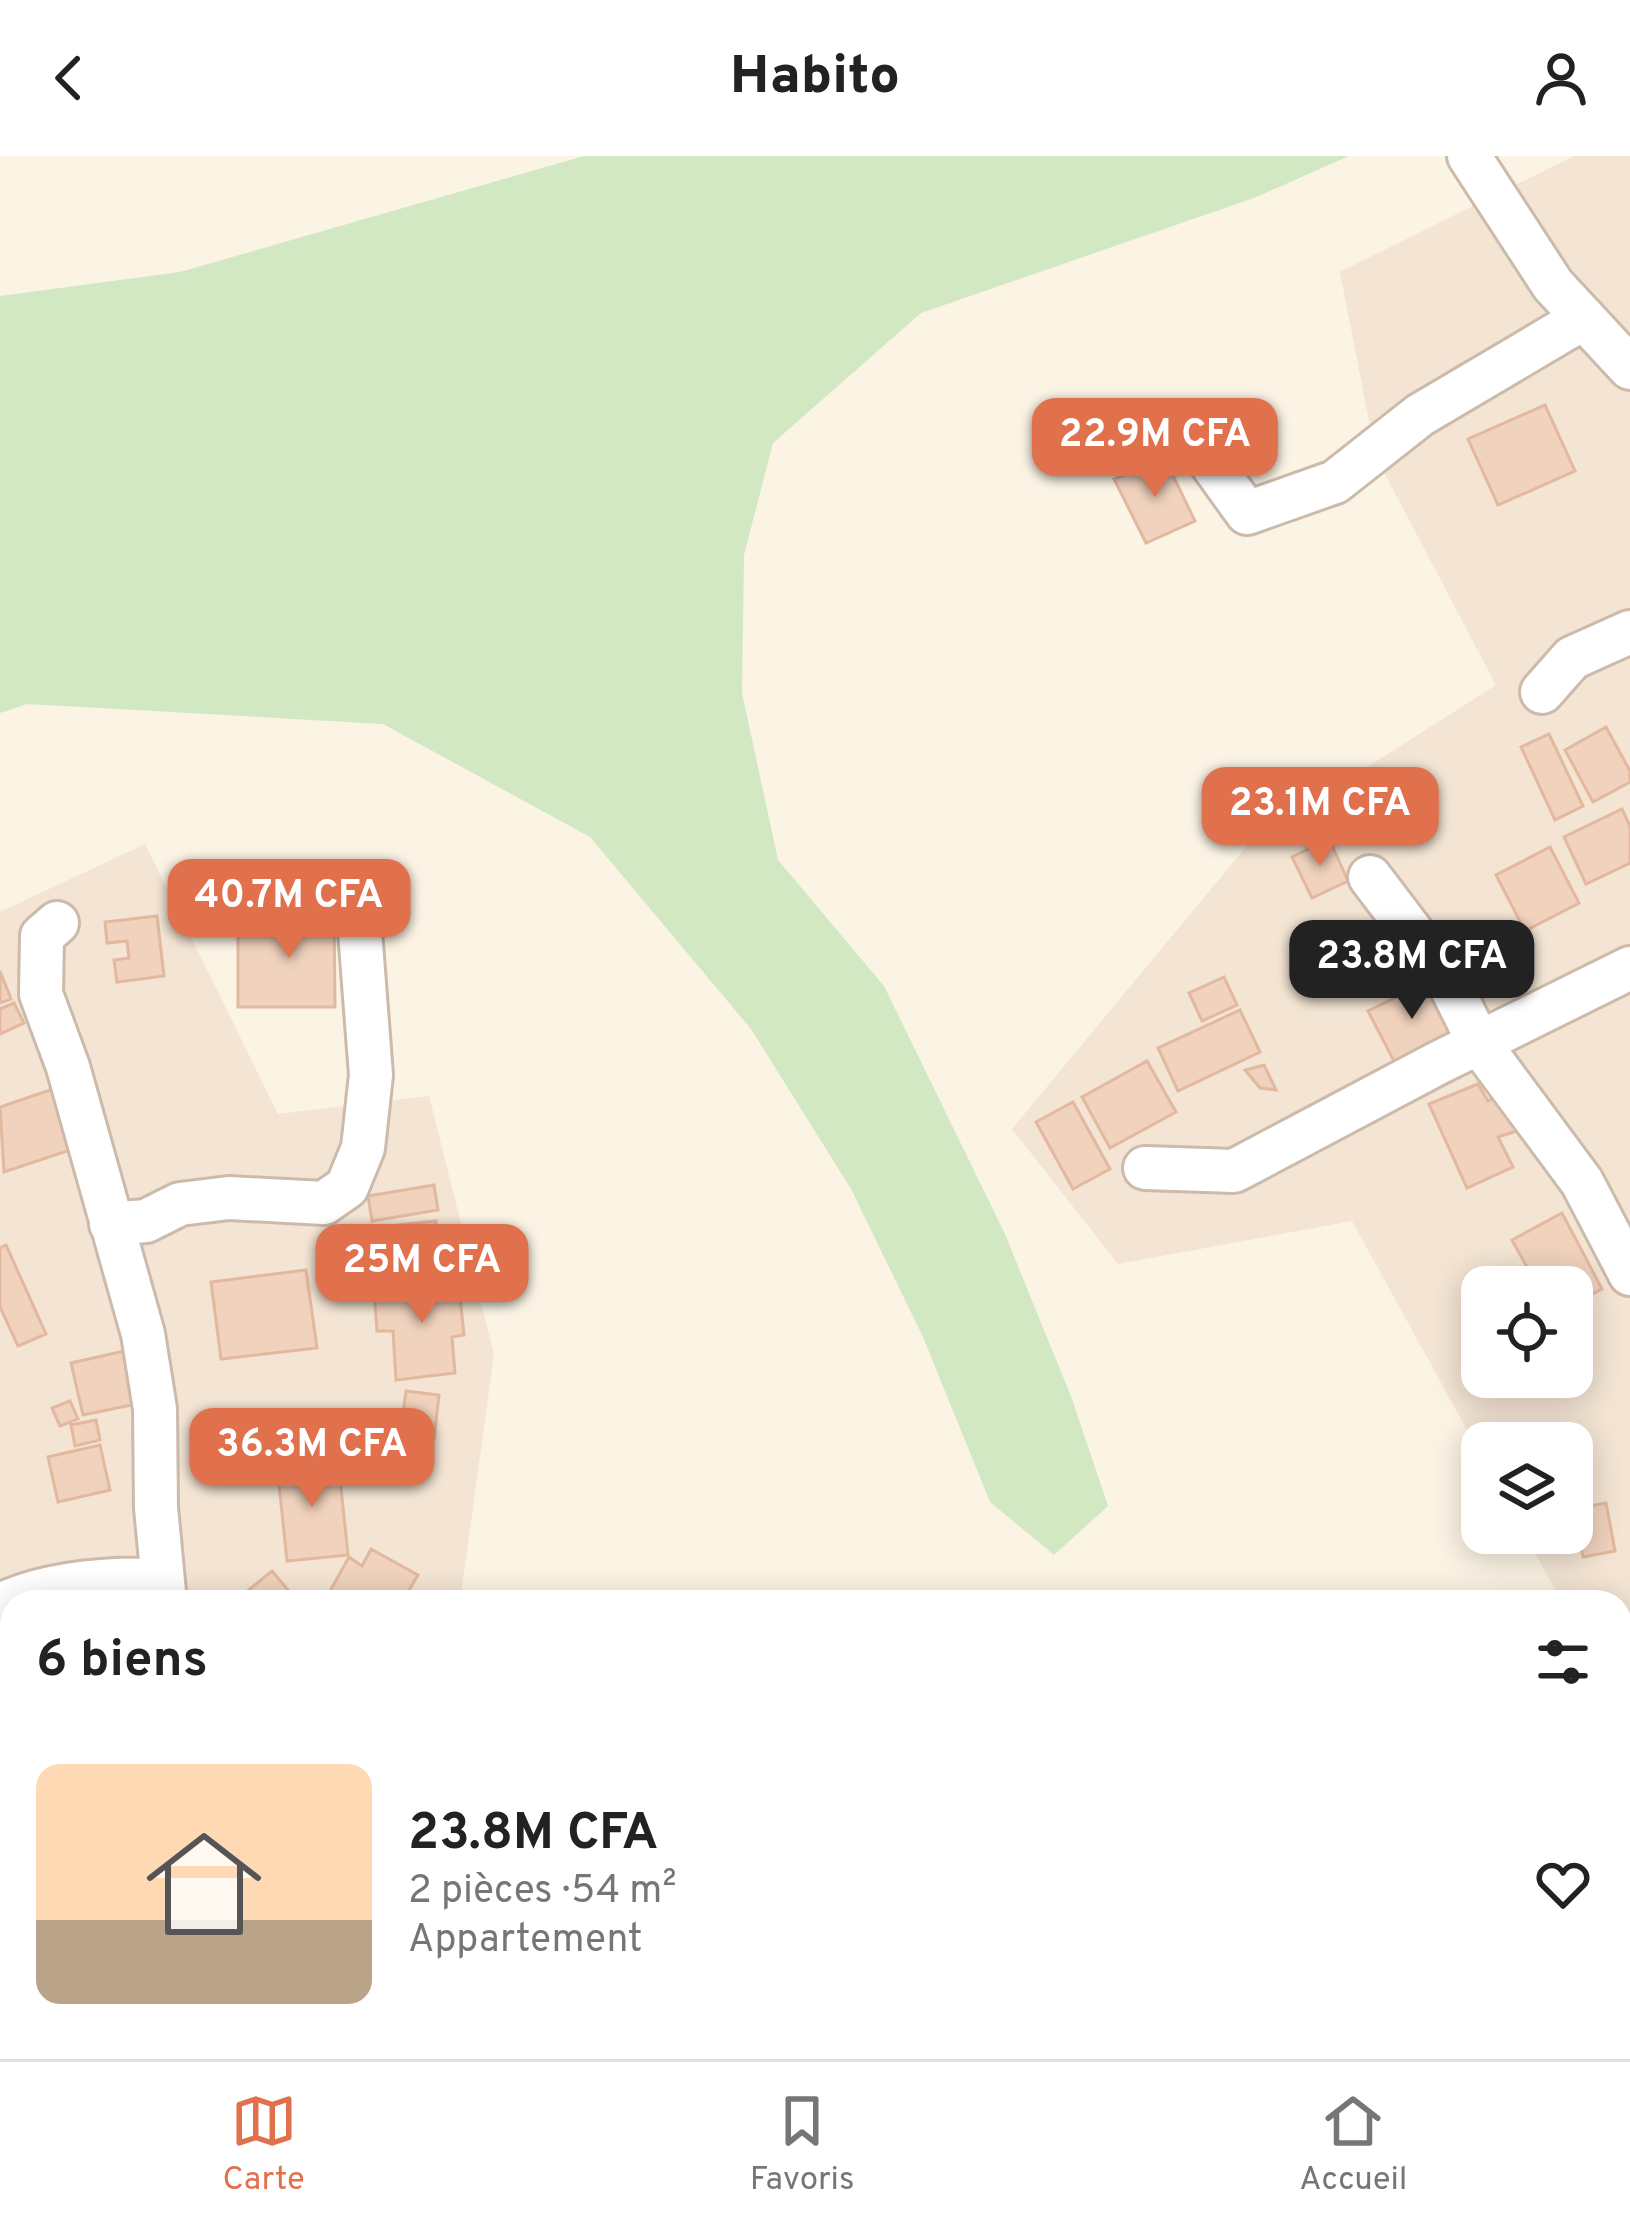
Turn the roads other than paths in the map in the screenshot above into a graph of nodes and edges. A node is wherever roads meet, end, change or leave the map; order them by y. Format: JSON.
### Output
{"nodes":[{"id":1,"x":1469,"y":156,"type":"edge"},
{"id":2,"x":1584,"y":317,"type":"junction"},
{"id":3,"x":1630,"y":368,"type":"edge"},
{"id":4,"x":1211,"y":463,"type":"dead end"},
{"id":5,"x":1630,"y":632,"type":"edge"},
{"id":6,"x":1542,"y":692,"type":"dead end"},
{"id":7,"x":1370,"y":877,"type":"dead end"},
{"id":8,"x":358,"y":918,"type":"dead end"},
{"id":9,"x":57,"y":923,"type":"dead end"},
{"id":10,"x":1630,"y":968,"type":"edge"},
{"id":11,"x":1479,"y":1042,"type":"junction"},
{"id":12,"x":1145,"y":1168,"type":"dead end"},
{"id":13,"x":111,"y":1224,"type":"junction"},
{"id":14,"x":1630,"y":1274,"type":"edge"},
{"id":15,"x":51,"y":1590,"type":"edge"},
{"id":16,"x":161,"y":1590,"type":"edge"},
{"id":17,"x":164,"y":1590,"type":"edge"}],
"edges":[{"from":1,"to":2,"type":"street"},
{"from":2,"to":3,"type":"street"},
{"from":2,"to":4,"type":"street"},
{"from":5,"to":6,"type":"street"},
{"from":7,"to":11,"type":"street"},
{"from":8,"to":13,"type":"street"},
{"from":9,"to":13,"type":"street"},
{"from":10,"to":11,"type":"street"},
{"from":11,"to":12,"type":"street"},
{"from":11,"to":14,"type":"street"},
{"from":13,"to":17,"type":"street"},
{"from":15,"to":16,"type":"street"}]}
